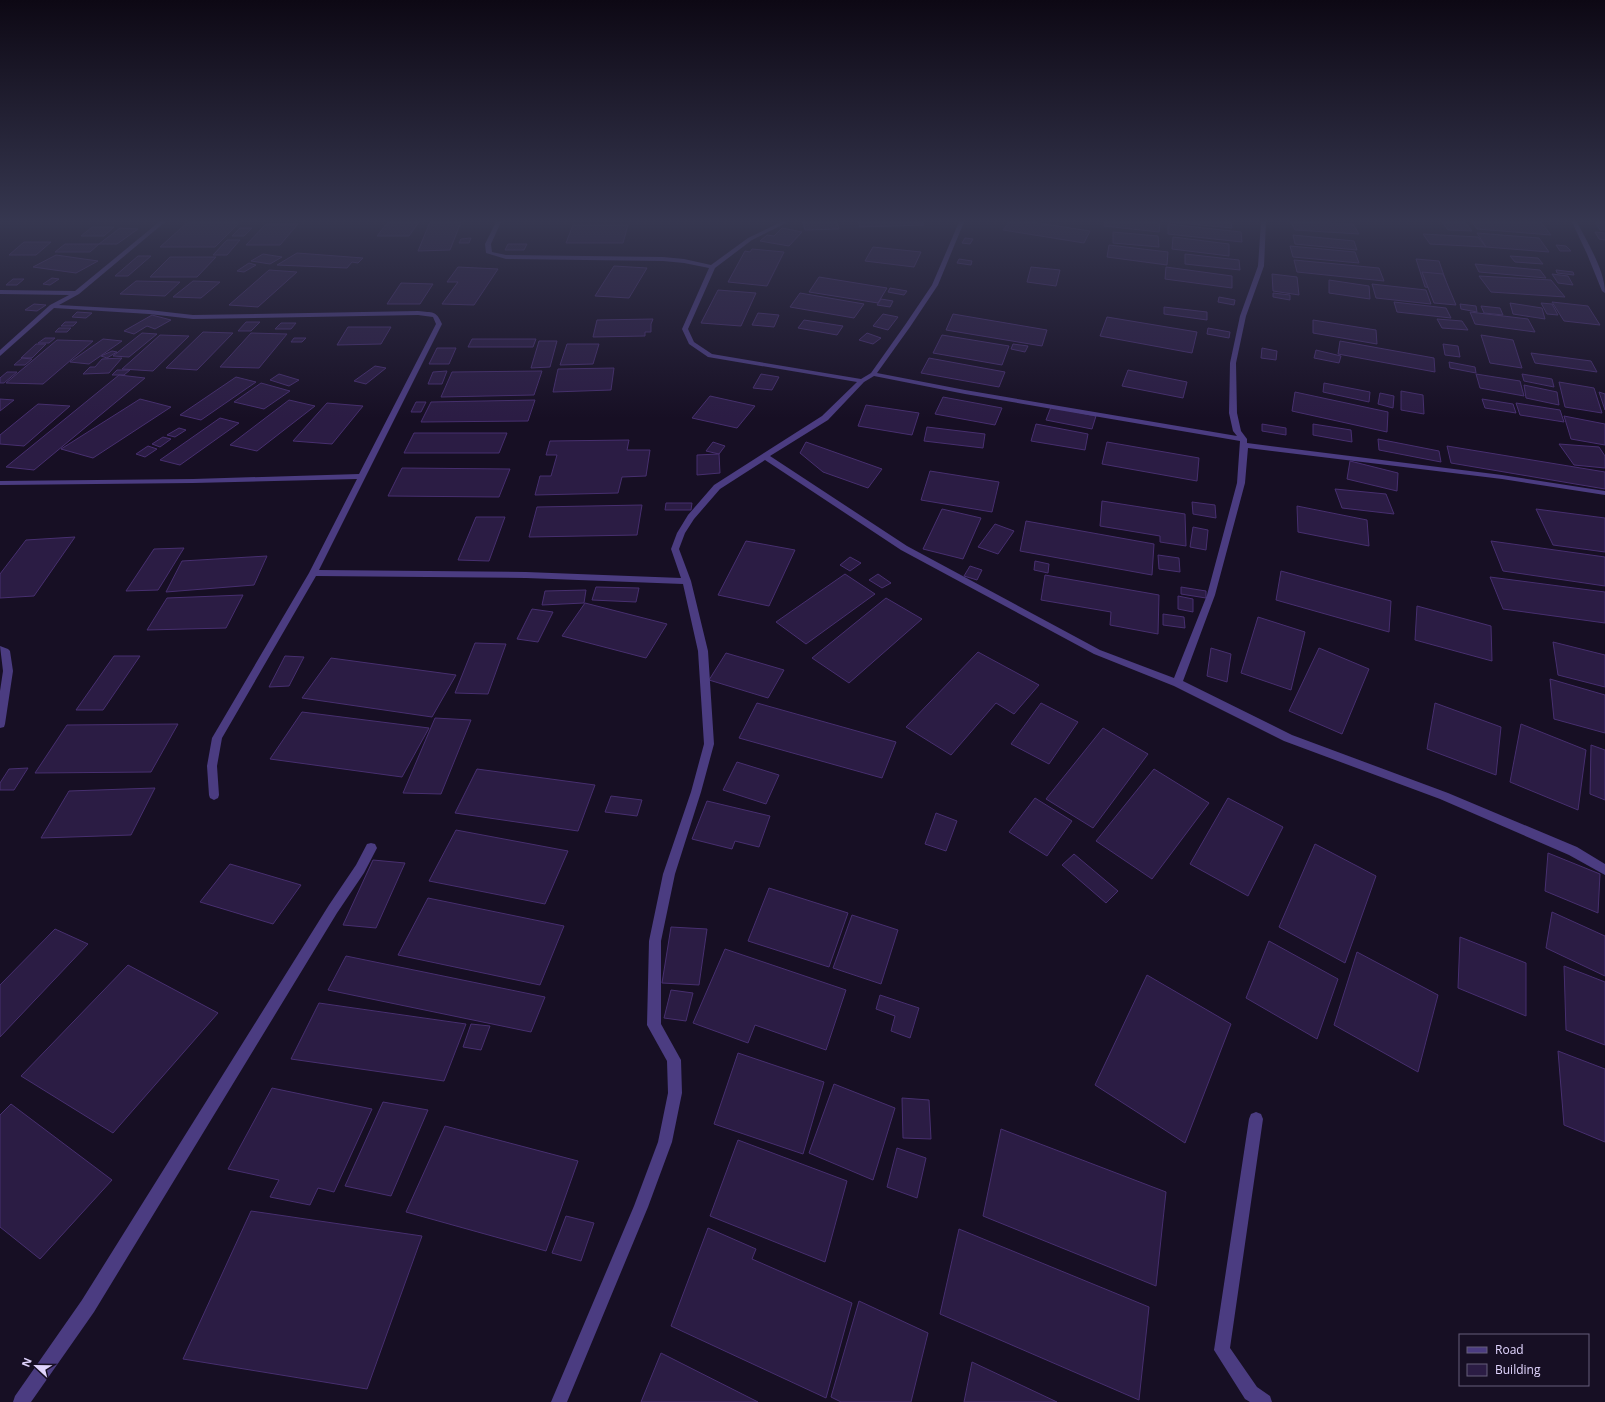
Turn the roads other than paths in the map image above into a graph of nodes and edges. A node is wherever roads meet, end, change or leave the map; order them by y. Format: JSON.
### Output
{"nodes":[{"id":1,"x":84,"y":287,"type":"edge"},
{"id":2,"x":703,"y":287,"type":"edge"},
{"id":3,"x":933,"y":287,"type":"edge"},
{"id":4,"x":1253,"y":287,"type":"edge"},
{"id":5,"x":0,"y":292,"type":"edge"},
{"id":6,"x":77,"y":293,"type":"junction"},
{"id":7,"x":52,"y":306,"type":"junction"},
{"id":8,"x":0,"y":354,"type":"edge"},
{"id":9,"x":873,"y":374,"type":"junction"},
{"id":10,"x":862,"y":381,"type":"junction"},
{"id":11,"x":1243,"y":442,"type":"junction"},
{"id":12,"x":765,"y":456,"type":"junction"},
{"id":13,"x":363,"y":476,"type":"junction"},
{"id":14,"x":0,"y":483,"type":"edge"},
{"id":15,"x":1605,"y":493,"type":"edge"},
{"id":16,"x":313,"y":573,"type":"junction"},
{"id":17,"x":687,"y":581,"type":"junction"},
{"id":18,"x":0,"y":649,"type":"edge"},
{"id":19,"x":1177,"y":683,"type":"junction"},
{"id":20,"x":0,"y":724,"type":"edge"},
{"id":21,"x":214,"y":794,"type":"dead end"},
{"id":22,"x":371,"y":848,"type":"dead end"},
{"id":23,"x":1605,"y":870,"type":"edge"},
{"id":24,"x":1256,"y":1119,"type":"dead end"},
{"id":25,"x":21,"y":1402,"type":"edge"},
{"id":26,"x":559,"y":1402,"type":"edge"},
{"id":27,"x":1264,"y":1402,"type":"edge"}],
"edges":[{"from":1,"to":6,"type":"street"},
{"from":2,"to":10,"type":"street"},
{"from":3,"to":9,"type":"street"},
{"from":4,"to":11,"type":"street"},
{"from":5,"to":6,"type":"street"},
{"from":6,"to":7,"type":"street"},
{"from":7,"to":8,"type":"street"},
{"from":7,"to":13,"type":"street"},
{"from":9,"to":10,"type":"street"},
{"from":9,"to":11,"type":"street"},
{"from":10,"to":12,"type":"street"},
{"from":11,"to":15,"type":"street"},
{"from":11,"to":19,"type":"street"},
{"from":12,"to":17,"type":"street"},
{"from":12,"to":19,"type":"street"},
{"from":13,"to":14,"type":"street"},
{"from":13,"to":16,"type":"street"},
{"from":16,"to":17,"type":"street"},
{"from":16,"to":21,"type":"street"},
{"from":17,"to":26,"type":"street"},
{"from":18,"to":20,"type":"street"},
{"from":19,"to":23,"type":"street"},
{"from":22,"to":25,"type":"street"},
{"from":24,"to":27,"type":"street"}]}
